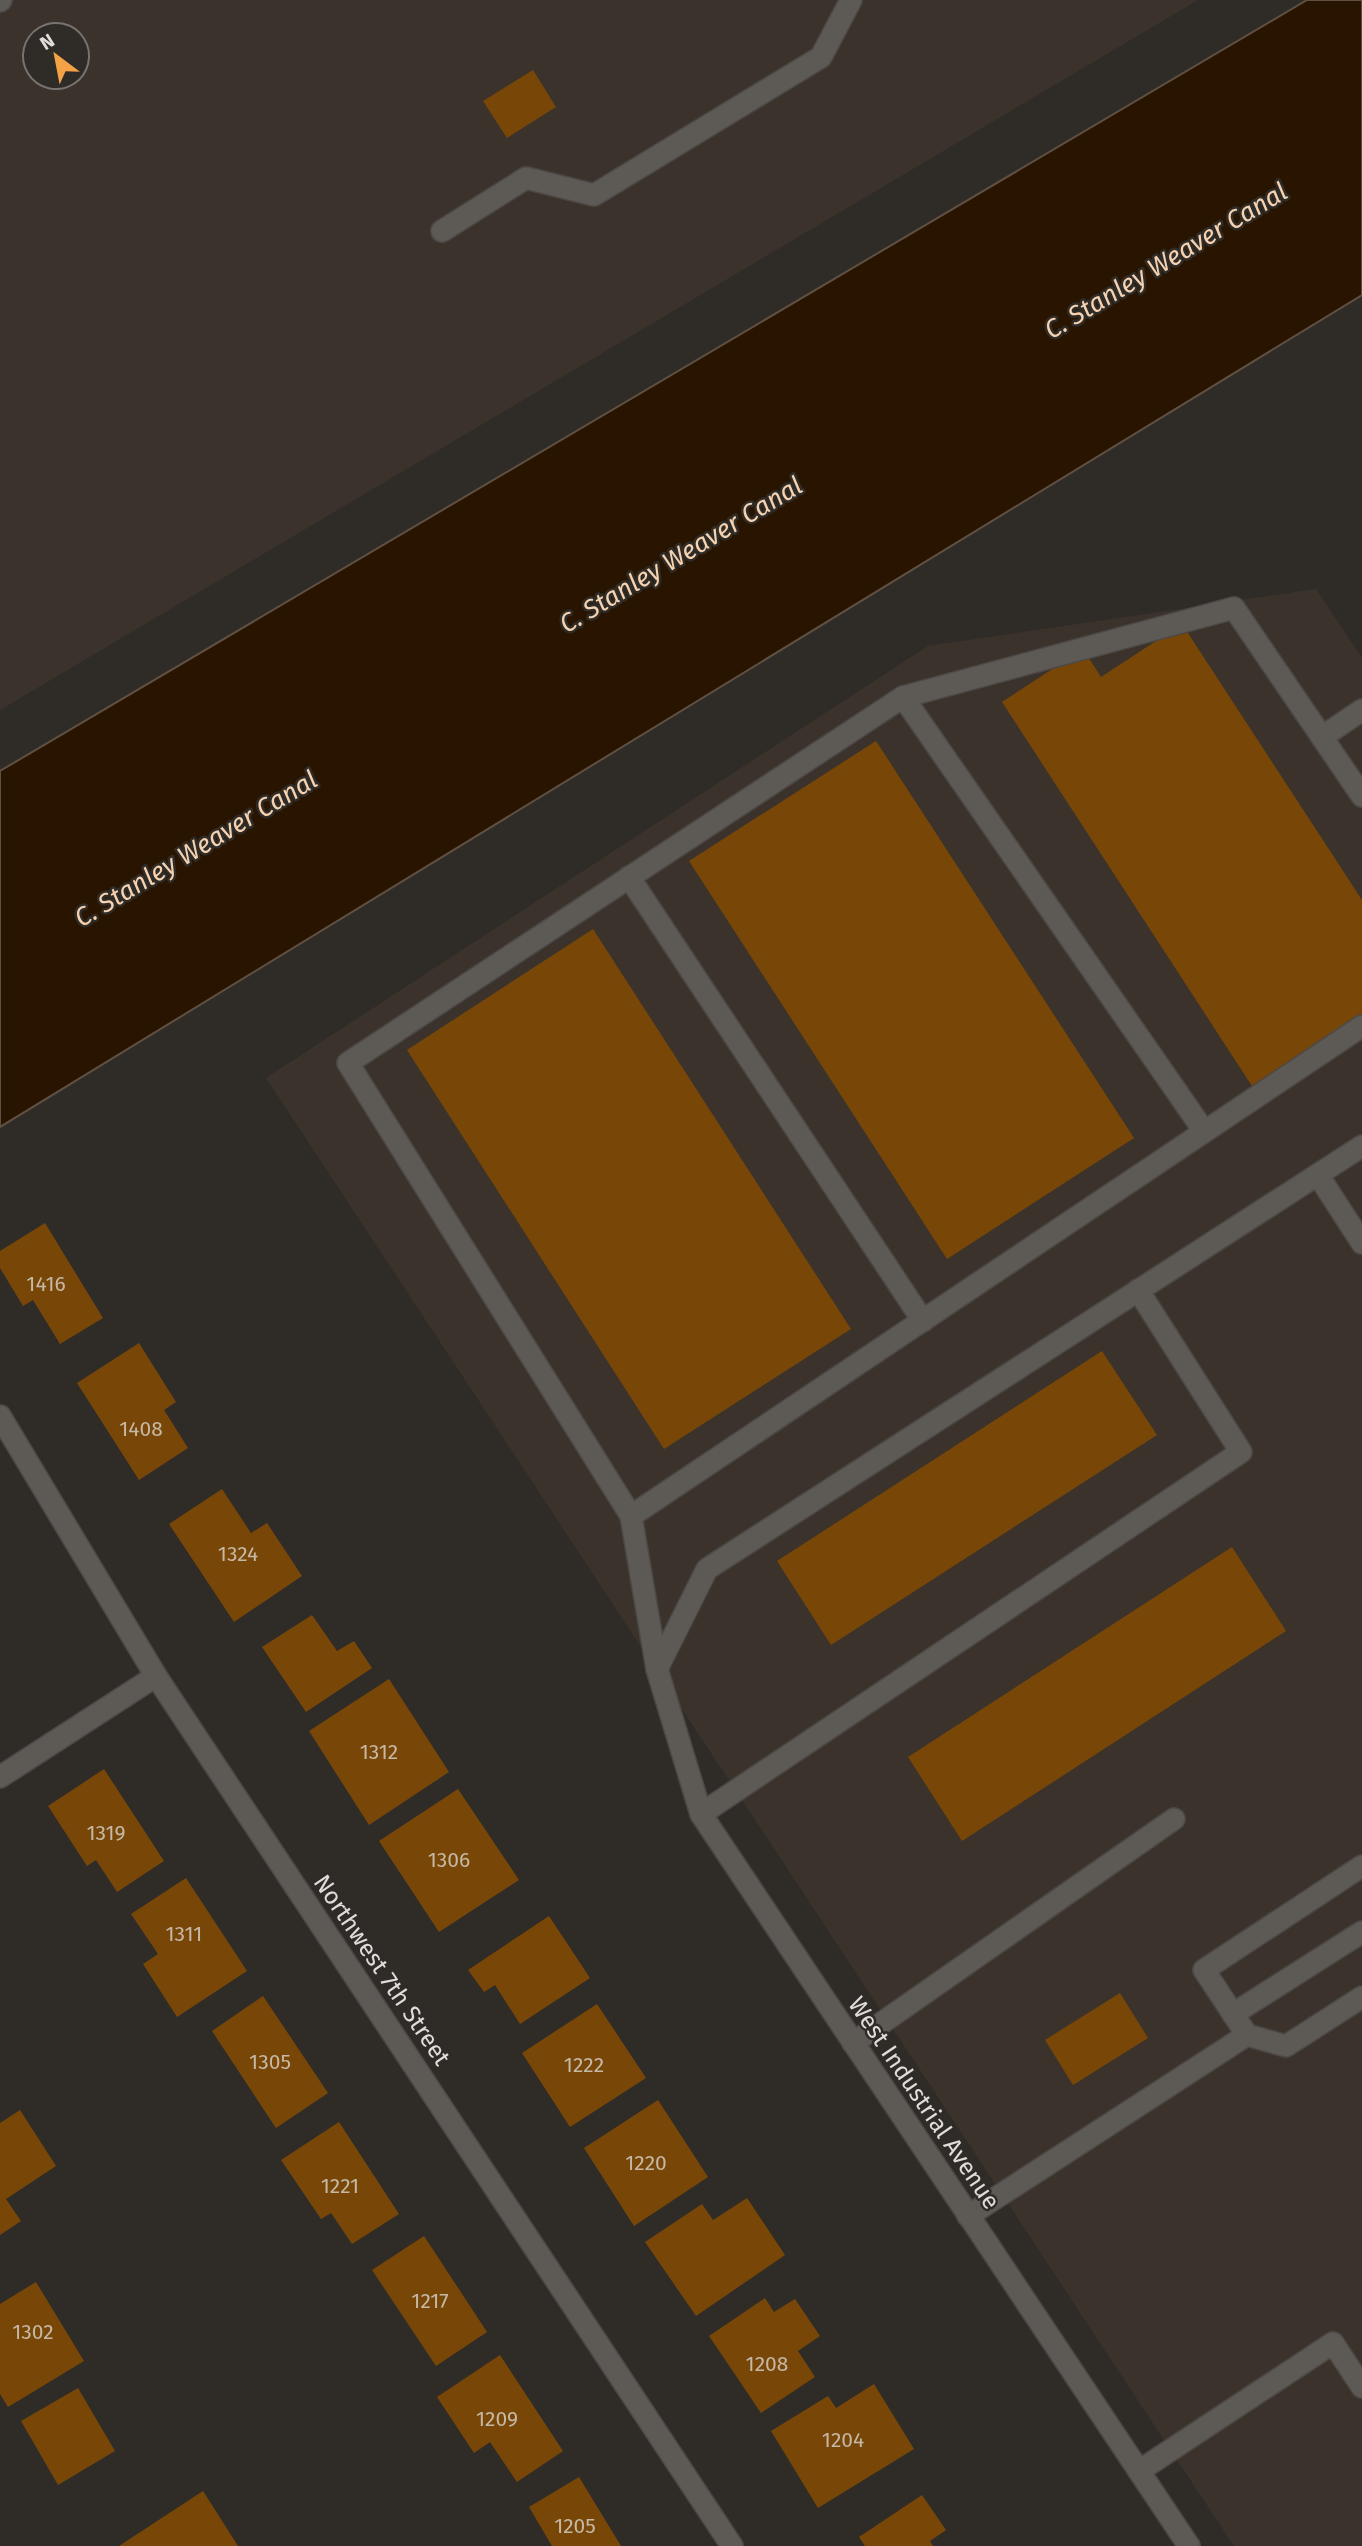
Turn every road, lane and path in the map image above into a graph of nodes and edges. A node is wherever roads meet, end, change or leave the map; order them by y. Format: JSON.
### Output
{"nodes":[{"id":1,"x":851,"y":0,"type":"edge"},
{"id":2,"x":442,"y":230,"type":"dead end"},
{"id":3,"x":903,"y":696,"type":"junction"},
{"id":4,"x":1362,"y":710,"type":"edge"},
{"id":5,"x":1322,"y":737,"type":"junction"},
{"id":6,"x":1362,"y":796,"type":"edge"},
{"id":7,"x":629,"y":877,"type":"junction"},
{"id":8,"x":1362,"y":1026,"type":"edge"},
{"id":9,"x":1204,"y":1131,"type":"junction"},
{"id":10,"x":1362,"y":1146,"type":"edge"},
{"id":11,"x":1318,"y":1175,"type":"junction"},
{"id":12,"x":1362,"y":1243,"type":"edge"},
{"id":13,"x":1138,"y":1290,"type":"junction"},
{"id":14,"x":923,"y":1321,"type":"junction"},
{"id":15,"x":0,"y":1416,"type":"edge"},
{"id":16,"x":631,"y":1516,"type":"junction"},
{"id":17,"x":657,"y":1669,"type":"junction"},
{"id":18,"x":156,"y":1676,"type":"junction"},
{"id":19,"x":0,"y":1777,"type":"edge"},
{"id":20,"x":701,"y":1814,"type":"junction"},
{"id":21,"x":1174,"y":1819,"type":"dead end"},
{"id":22,"x":1362,"y":1866,"type":"edge"},
{"id":23,"x":1362,"y":1932,"type":"edge"},
{"id":24,"x":1362,"y":1997,"type":"edge"},
{"id":25,"x":1233,"y":2014,"type":"junction"},
{"id":26,"x":1247,"y":2035,"type":"junction"},
{"id":27,"x":853,"y":2043,"type":"junction"},
{"id":28,"x":968,"y":2216,"type":"junction"},
{"id":29,"x":1362,"y":2387,"type":"edge"},
{"id":30,"x":1139,"y":2471,"type":"junction"},
{"id":31,"x":732,"y":2546,"type":"edge"},
{"id":32,"x":1189,"y":2546,"type":"edge"}],
"edges":[{"from":1,"to":2,"type":"street"},
{"from":3,"to":5,"type":"street"},
{"from":3,"to":7,"type":"street"},
{"from":3,"to":9,"type":"street"},
{"from":4,"to":5,"type":"street"},
{"from":5,"to":6,"type":"street"},
{"from":7,"to":14,"type":"street"},
{"from":7,"to":16,"type":"street"},
{"from":8,"to":9,"type":"street"},
{"from":9,"to":14,"type":"street"},
{"from":10,"to":11,"type":"street"},
{"from":11,"to":12,"type":"street"},
{"from":11,"to":13,"type":"street"},
{"from":13,"to":17,"type":"street"},
{"from":13,"to":20,"type":"street"},
{"from":14,"to":16,"type":"street"},
{"from":15,"to":18,"type":"street","name":"Northwest 7th Street"},
{"from":16,"to":17,"type":"street","name":"West Industrial Avenue"},
{"from":17,"to":20,"type":"street","name":"West Industrial Avenue"},
{"from":18,"to":19,"type":"street"},
{"from":18,"to":31,"type":"street","name":"Northwest 7th Street"},
{"from":20,"to":27,"type":"street","name":"West Industrial Avenue"},
{"from":21,"to":27,"type":"street"},
{"from":22,"to":25,"type":"street"},
{"from":23,"to":25,"type":"street"},
{"from":24,"to":26,"type":"street"},
{"from":25,"to":26,"type":"street"},
{"from":26,"to":28,"type":"street"},
{"from":27,"to":28,"type":"street","name":"West Industrial Avenue"},
{"from":28,"to":30,"type":"street","name":"West Industrial Avenue"},
{"from":29,"to":30,"type":"street"},
{"from":30,"to":32,"type":"street","name":"West Industrial Avenue"}]}
